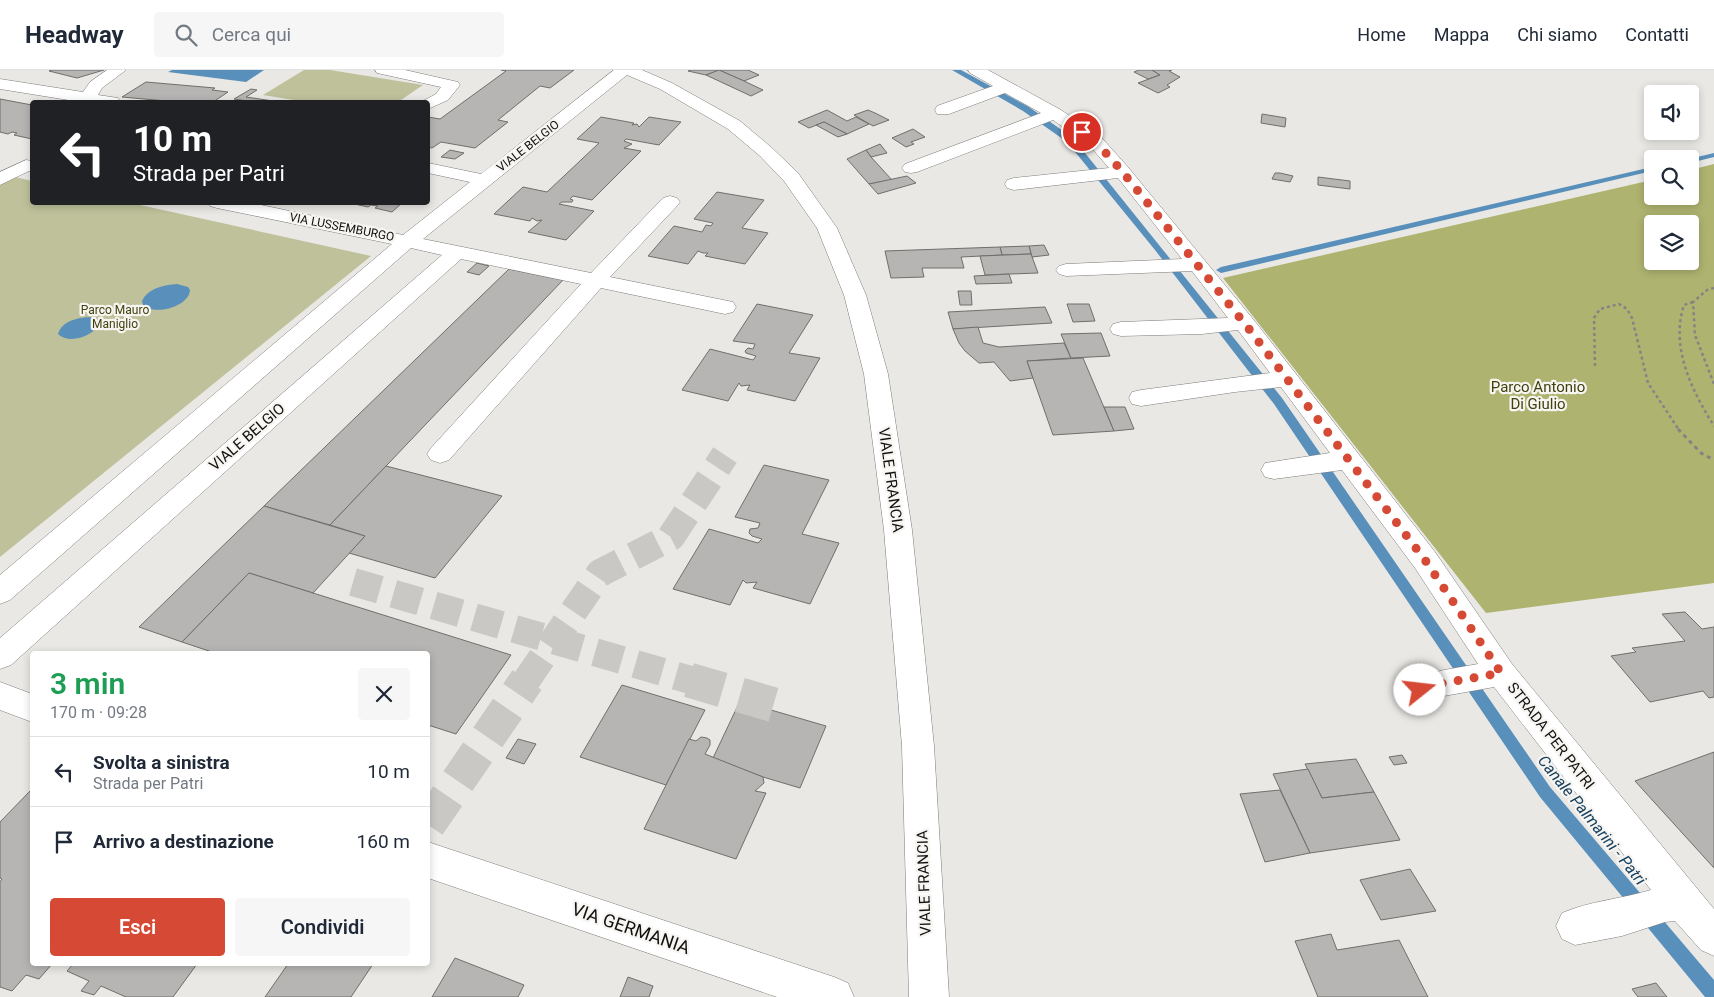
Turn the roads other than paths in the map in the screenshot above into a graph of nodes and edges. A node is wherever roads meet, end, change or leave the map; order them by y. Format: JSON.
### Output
{"nodes":[{"id":1,"x":118,"y":70,"type":"edge"},
{"id":2,"x":384,"y":70,"type":"edge"},
{"id":3,"x":443,"y":70,"type":"edge"},
{"id":4,"x":624,"y":70,"type":"edge"},
{"id":5,"x":629,"y":70,"type":"edge"},
{"id":6,"x":976,"y":70,"type":"edge"},
{"id":7,"x":0,"y":84,"type":"edge"},
{"id":8,"x":452,"y":85,"type":"junction"},
{"id":9,"x":998,"y":90,"type":"junction"},
{"id":10,"x":87,"y":99,"type":"junction"},
{"id":11,"x":95,"y":100,"type":"edge"},
{"id":12,"x":430,"y":103,"type":"edge"},
{"id":13,"x":943,"y":110,"type":"dead end"},
{"id":14,"x":1052,"y":114,"type":"junction"},
{"id":15,"x":30,"y":166,"type":"edge"},
{"id":16,"x":430,"y":168,"type":"edge"},
{"id":17,"x":911,"y":168,"type":"dead end"},
{"id":18,"x":1117,"y":173,"type":"junction"},
{"id":19,"x":0,"y":179,"type":"edge"},
{"id":20,"x":485,"y":180,"type":"junction"},
{"id":21,"x":1014,"y":184,"type":"dead end"},
{"id":22,"x":670,"y":202,"type":"dead end"},
{"id":23,"x":232,"y":205,"type":"edge"},
{"id":24,"x":409,"y":240,"type":"junction"},
{"id":25,"x":457,"y":252,"type":"junction"},
{"id":26,"x":1192,"y":265,"type":"junction"},
{"id":27,"x":1066,"y":270,"type":"dead end"},
{"id":28,"x":596,"y":280,"type":"junction"},
{"id":29,"x":725,"y":307,"type":"dead end"},
{"id":30,"x":1237,"y":324,"type":"junction"},
{"id":31,"x":1121,"y":329,"type":"dead end"},
{"id":32,"x":1282,"y":380,"type":"junction"},
{"id":33,"x":1141,"y":398,"type":"dead end"},
{"id":34,"x":440,"y":454,"type":"dead end"},
{"id":35,"x":1344,"y":461,"type":"junction"},
{"id":36,"x":1281,"y":469,"type":"dead end"},
{"id":37,"x":0,"y":592,"type":"edge"},
{"id":38,"x":0,"y":656,"type":"edge"},
{"id":39,"x":1492,"y":675,"type":"junction"},
{"id":40,"x":1432,"y":686,"type":"dead end"},
{"id":41,"x":0,"y":696,"type":"edge"},
{"id":42,"x":30,"y":707,"type":"edge"},
{"id":43,"x":430,"y":861,"type":"edge"},
{"id":44,"x":1674,"y":903,"type":"junction"},
{"id":45,"x":1575,"y":926,"type":"dead end"},
{"id":46,"x":1714,"y":937,"type":"edge"},
{"id":47,"x":834,"y":997,"type":"edge"},
{"id":48,"x":929,"y":997,"type":"edge"}],
"edges":[{"from":1,"to":10,"type":"street"},
{"from":2,"to":8,"type":"street"},
{"from":3,"to":8,"type":"street"},
{"from":4,"to":20,"type":"street","name":"VIALE BELGIO"},
{"from":5,"to":48,"type":"street","name":"VIALE FRANCIA"},
{"from":6,"to":9,"type":"street","name":"STRADA PER PATRI"},
{"from":7,"to":10,"type":"street"},
{"from":8,"to":12,"type":"street"},
{"from":9,"to":13,"type":"street"},
{"from":9,"to":14,"type":"street","name":"STRADA PER PATRI"},
{"from":10,"to":11,"type":"street"},
{"from":14,"to":17,"type":"street"},
{"from":14,"to":18,"type":"street","name":"STRADA PER PATRI"},
{"from":15,"to":19,"type":"street"},
{"from":16,"to":20,"type":"street"},
{"from":18,"to":21,"type":"street"},
{"from":18,"to":26,"type":"street","name":"STRADA PER PATRI"},
{"from":20,"to":24,"type":"street","name":"VIALE BELGIO"},
{"from":22,"to":28,"type":"street"},
{"from":23,"to":24,"type":"street","name":"VIA LUSSEMBURGO"},
{"from":24,"to":25,"type":"street"},
{"from":24,"to":37,"type":"street","name":"VIALE BELGIO"},
{"from":25,"to":28,"type":"street"},
{"from":25,"to":38,"type":"street","name":"VIALE BELGIO"},
{"from":26,"to":27,"type":"street"},
{"from":26,"to":30,"type":"street","name":"STRADA PER PATRI"},
{"from":28,"to":29,"type":"street"},
{"from":28,"to":34,"type":"street"},
{"from":30,"to":31,"type":"street"},
{"from":30,"to":32,"type":"street","name":"STRADA PER PATRI"},
{"from":32,"to":33,"type":"street"},
{"from":32,"to":35,"type":"street","name":"STRADA PER PATRI"},
{"from":35,"to":36,"type":"street"},
{"from":35,"to":39,"type":"street","name":"STRADA PER PATRI"},
{"from":39,"to":40,"type":"street"},
{"from":39,"to":44,"type":"street","name":"STRADA PER PATRI"},
{"from":41,"to":42,"type":"street"},
{"from":43,"to":47,"type":"street","name":"VIA GERMANIA"},
{"from":44,"to":45,"type":"street"},
{"from":44,"to":46,"type":"street","name":"STRADA PER PATRI"}]}
